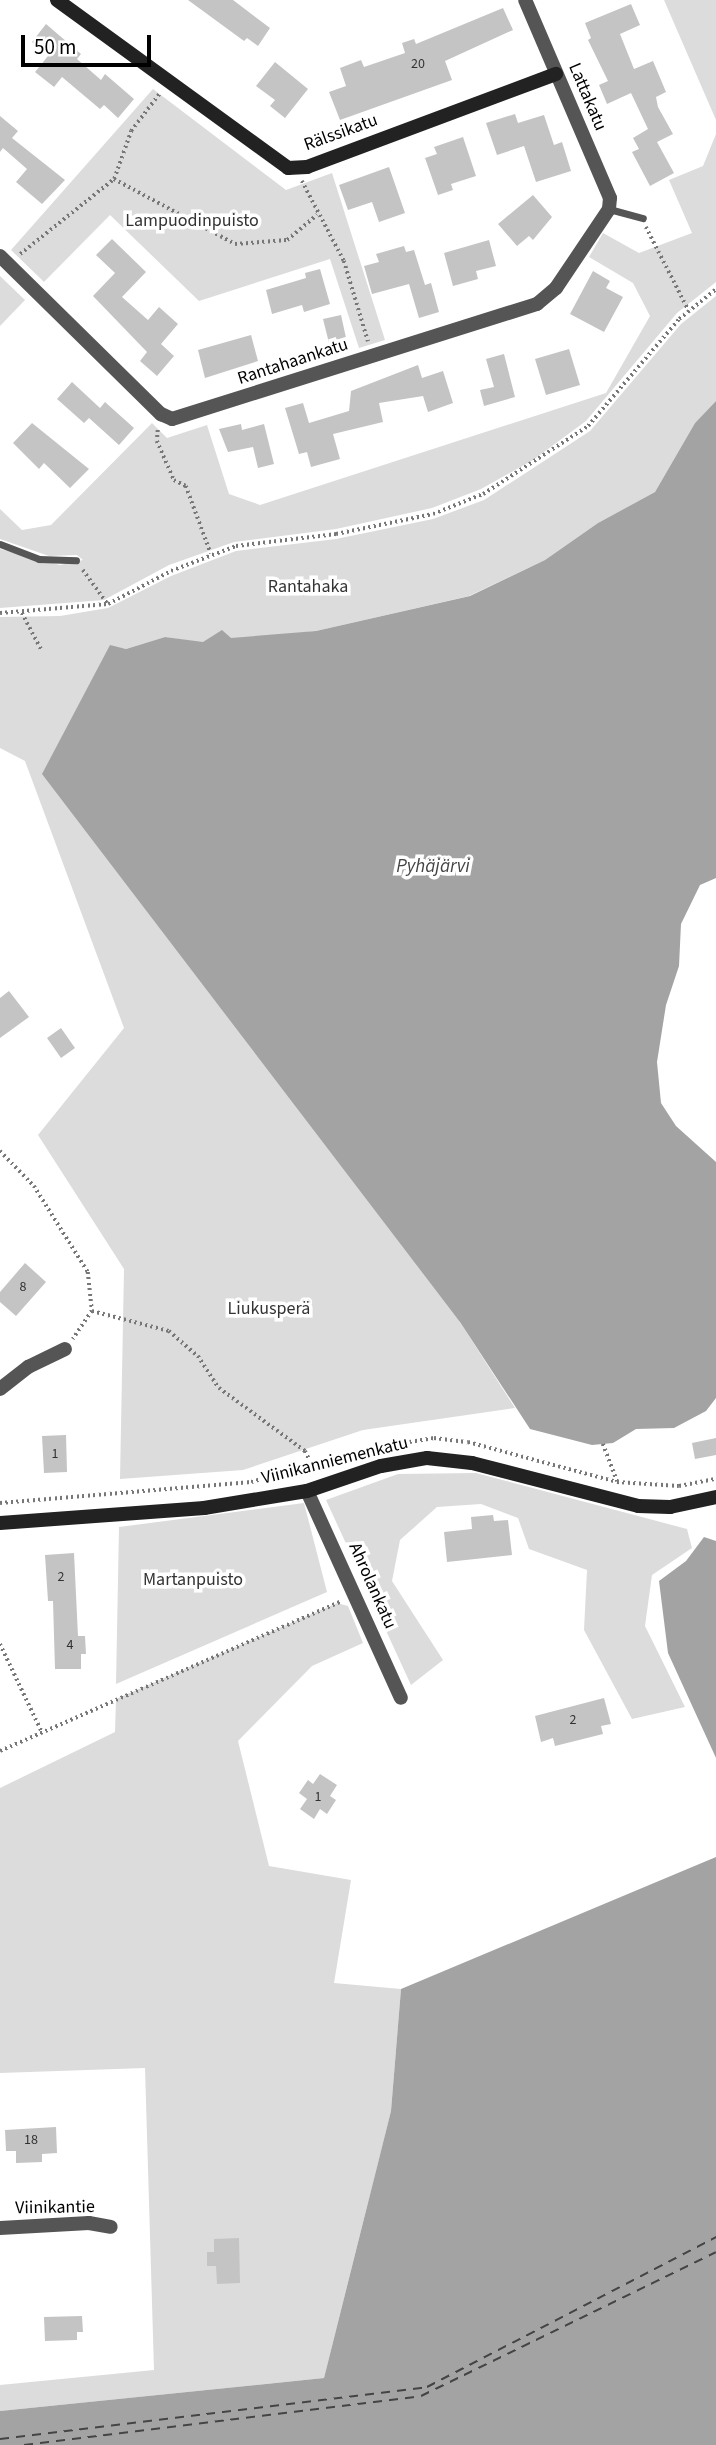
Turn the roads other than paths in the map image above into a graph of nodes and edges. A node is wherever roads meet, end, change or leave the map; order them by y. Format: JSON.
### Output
{"nodes":[{"id":1,"x":57,"y":0,"type":"edge"},
{"id":2,"x":525,"y":0,"type":"edge"},
{"id":3,"x":556,"y":74,"type":"junction"},
{"id":4,"x":609,"y":209,"type":"junction"},
{"id":5,"x":643,"y":218,"type":"road end"},
{"id":6,"x":4,"y":260,"type":"edge"},
{"id":7,"x":0,"y":544,"type":"edge"},
{"id":8,"x":76,"y":560,"type":"road end"},
{"id":9,"x":65,"y":1349,"type":"road end"},
{"id":10,"x":0,"y":1390,"type":"edge"},
{"id":11,"x":307,"y":1491,"type":"junction"},
{"id":12,"x":716,"y":1497,"type":"edge"},
{"id":13,"x":0,"y":1523,"type":"edge"},
{"id":14,"x":401,"y":1698,"type":"dead end"},
{"id":15,"x":111,"y":2227,"type":"dead end"},
{"id":16,"x":0,"y":2228,"type":"edge"}],
"edges":[{"from":1,"to":3,"type":"street","name":"Rälssikatu"},
{"from":2,"to":3,"type":"street","name":"Lattakatu"},
{"from":3,"to":4,"type":"street","name":"Lattakatu"},
{"from":4,"to":5,"type":"lane"},
{"from":4,"to":6,"type":"street","name":"Rantahaankatu"},
{"from":7,"to":8,"type":"lane"},
{"from":9,"to":10,"type":"street"},
{"from":11,"to":12,"type":"street","name":"Viinikanniemenkatu"},
{"from":11,"to":13,"type":"street","name":"Viinikanniemenkatu"},
{"from":11,"to":14,"type":"street","name":"Ahrolankatu"},
{"from":15,"to":16,"type":"street","name":"Viinikantie"}]}
